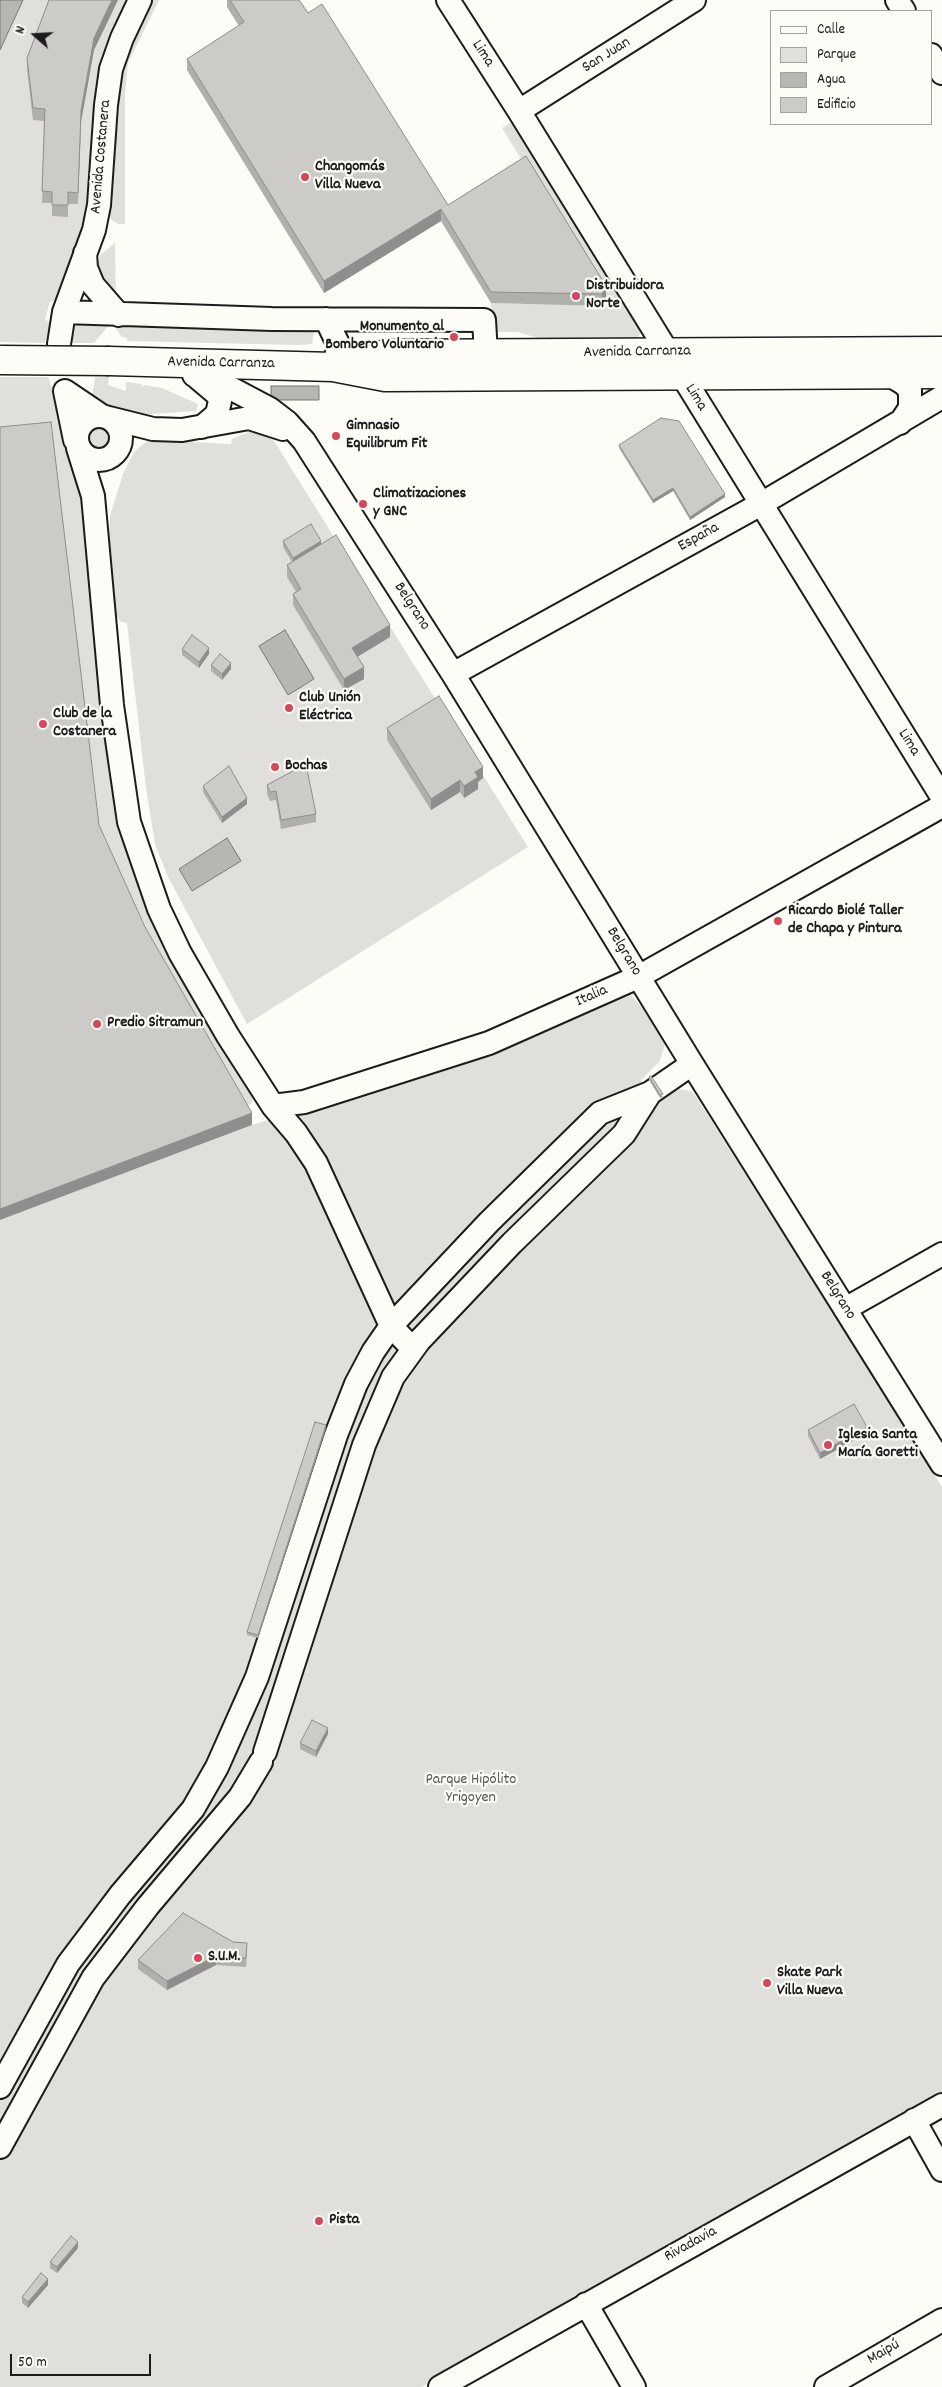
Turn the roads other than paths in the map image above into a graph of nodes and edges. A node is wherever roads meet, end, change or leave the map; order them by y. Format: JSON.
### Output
{"nodes":[{"id":1,"x":140,"y":0,"type":"edge"},
{"id":2,"x":448,"y":0,"type":"edge"},
{"id":3,"x":694,"y":0,"type":"edge"},
{"id":4,"x":932,"y":57,"type":"edge"},
{"id":5,"x":942,"y":73,"type":"edge"},
{"id":6,"x":519,"y":111,"type":"junction"},
{"id":7,"x":85,"y":253,"type":"junction"},
{"id":8,"x":64,"y":312,"type":"junction"},
{"id":9,"x":119,"y":315,"type":"junction"},
{"id":10,"x":326,"y":319,"type":"junction"},
{"id":11,"x":59,"y":344,"type":"dead end"},
{"id":12,"x":942,"y":351,"type":"edge"},
{"id":13,"x":667,"y":352,"type":"junction"},
{"id":14,"x":486,"y":354,"type":"junction"},
{"id":15,"x":0,"y":360,"type":"edge"},
{"id":16,"x":163,"y":363,"type":"junction"},
{"id":17,"x":333,"y":366,"type":"junction"},
{"id":18,"x":874,"y":374,"type":"junction"},
{"id":19,"x":942,"y":374,"type":"edge"},
{"id":20,"x":194,"y":375,"type":"junction"},
{"id":21,"x":682,"y":376,"type":"junction"},
{"id":22,"x":942,"y":397,"type":"edge"},
{"id":23,"x":106,"y":417,"type":"junction"},
{"id":24,"x":900,"y":423,"type":"junction"},
{"id":25,"x":202,"y":427,"type":"junction"},
{"id":26,"x":153,"y":429,"type":"junction"},
{"id":27,"x":304,"y":440,"type":"junction"},
{"id":28,"x":77,"y":444,"type":"junction"},
{"id":29,"x":115,"y":453,"type":"junction"},
{"id":30,"x":93,"y":496,"type":"junction"},
{"id":31,"x":761,"y":504,"type":"junction"},
{"id":32,"x":453,"y":674,"type":"junction"},
{"id":33,"x":942,"y":797,"type":"edge"},
{"id":34,"x":942,"y":806,"type":"edge"},
{"id":35,"x":638,"y":977,"type":"junction"},
{"id":36,"x":692,"y":1064,"type":"junction"},
{"id":37,"x":650,"y":1093,"type":"junction"},
{"id":38,"x":273,"y":1106,"type":"junction"},
{"id":39,"x":942,"y":1254,"type":"edge"},
{"id":40,"x":845,"y":1310,"type":"junction"},
{"id":41,"x":392,"y":1326,"type":"junction"},
{"id":42,"x":414,"y":1349,"type":"junction"},
{"id":43,"x":942,"y":1464,"type":"edge"},
{"id":44,"x":230,"y":1741,"type":"junction"},
{"id":45,"x":263,"y":1757,"type":"junction"},
{"id":46,"x":0,"y":2087,"type":"edge"},
{"id":47,"x":942,"y":2105,"type":"edge"},
{"id":48,"x":914,"y":2120,"type":"junction"},
{"id":49,"x":0,"y":2147,"type":"edge"},
{"id":50,"x":942,"y":2170,"type":"edge"},
{"id":51,"x":586,"y":2304,"type":"junction"},
{"id":52,"x":942,"y":2320,"type":"edge"},
{"id":53,"x":440,"y":2387,"type":"edge"},
{"id":54,"x":634,"y":2387,"type":"edge"},
{"id":55,"x":826,"y":2387,"type":"edge"}],
"edges":[{"from":1,"to":7,"type":"street","name":"Avenida Costanera"},
{"from":2,"to":6,"type":"street","name":"Lima"},
{"from":3,"to":6,"type":"street","name":"San Juan"},
{"from":4,"to":5,"type":"street"},
{"from":6,"to":13,"type":"street","name":"Lima"},
{"from":7,"to":8,"type":"street","name":"Avenida Costanera"},
{"from":7,"to":9,"type":"street"},
{"from":8,"to":9,"type":"street"},
{"from":8,"to":11,"type":"street","name":"Avenida Costanera"},
{"from":9,"to":10,"type":"street"},
{"from":10,"to":14,"type":"street"},
{"from":10,"to":17,"type":"street"},
{"from":12,"to":13,"type":"main road","name":"Avenida Carranza"},
{"from":13,"to":14,"type":"main road","name":"Avenida Carranza"},
{"from":13,"to":21,"type":"street","name":"Lima"},
{"from":14,"to":17,"type":"main road","name":"Avenida Carranza"},
{"from":15,"to":16,"type":"main road","name":"Avenida Carranza","bridge":true},
{"from":16,"to":17,"type":"main road","name":"Avenida Carranza"},
{"from":16,"to":20,"type":"street"},
{"from":17,"to":21,"type":"main road","name":"Avenida Carranza"},
{"from":18,"to":19,"type":"main road","name":"Avenida Carranza"},
{"from":18,"to":21,"type":"main road","name":"Avenida Carranza"},
{"from":18,"to":24,"type":"street"},
{"from":20,"to":25,"type":"street"},
{"from":20,"to":27,"type":"street","name":"Belgrano"},
{"from":21,"to":31,"type":"street","name":"Lima"},
{"from":22,"to":24,"type":"street","name":"España"},
{"from":23,"to":26,"type":"street"},
{"from":23,"to":28,"type":"street"},
{"from":23,"to":28,"type":"street"},
{"from":23,"to":29,"type":"street"},
{"from":24,"to":31,"type":"street","name":"España"},
{"from":25,"to":26,"type":"street"},
{"from":25,"to":27,"type":"street"},
{"from":26,"to":29,"type":"street"},
{"from":27,"to":32,"type":"street","name":"Belgrano"},
{"from":28,"to":29,"type":"street"},
{"from":28,"to":30,"type":"street"},
{"from":29,"to":30,"type":"street"},
{"from":30,"to":38,"type":"street"},
{"from":31,"to":32,"type":"street","name":"España"},
{"from":31,"to":33,"type":"street","name":"Lima"},
{"from":32,"to":35,"type":"street","name":"Belgrano"},
{"from":34,"to":35,"type":"street","name":"Italia"},
{"from":35,"to":36,"type":"street","name":"Belgrano"},
{"from":35,"to":38,"type":"street","name":"Italia"},
{"from":36,"to":37,"type":"street"},
{"from":36,"to":40,"type":"street","name":"Belgrano"},
{"from":37,"to":41,"type":"street"},
{"from":37,"to":42,"type":"street"},
{"from":38,"to":41,"type":"street"},
{"from":39,"to":40,"type":"street"},
{"from":40,"to":43,"type":"street","name":"Belgrano"},
{"from":41,"to":42,"type":"street"},
{"from":41,"to":44,"type":"street"},
{"from":42,"to":45,"type":"street"},
{"from":44,"to":45,"type":"street"},
{"from":44,"to":46,"type":"street"},
{"from":45,"to":49,"type":"street"},
{"from":47,"to":48,"type":"street","name":"Rivadavia"},
{"from":48,"to":50,"type":"street"},
{"from":48,"to":51,"type":"street","name":"Rivadavia"},
{"from":51,"to":53,"type":"street","name":"Rivadavia"},
{"from":51,"to":54,"type":"street"},
{"from":52,"to":55,"type":"street","name":"Maipú"}]}
